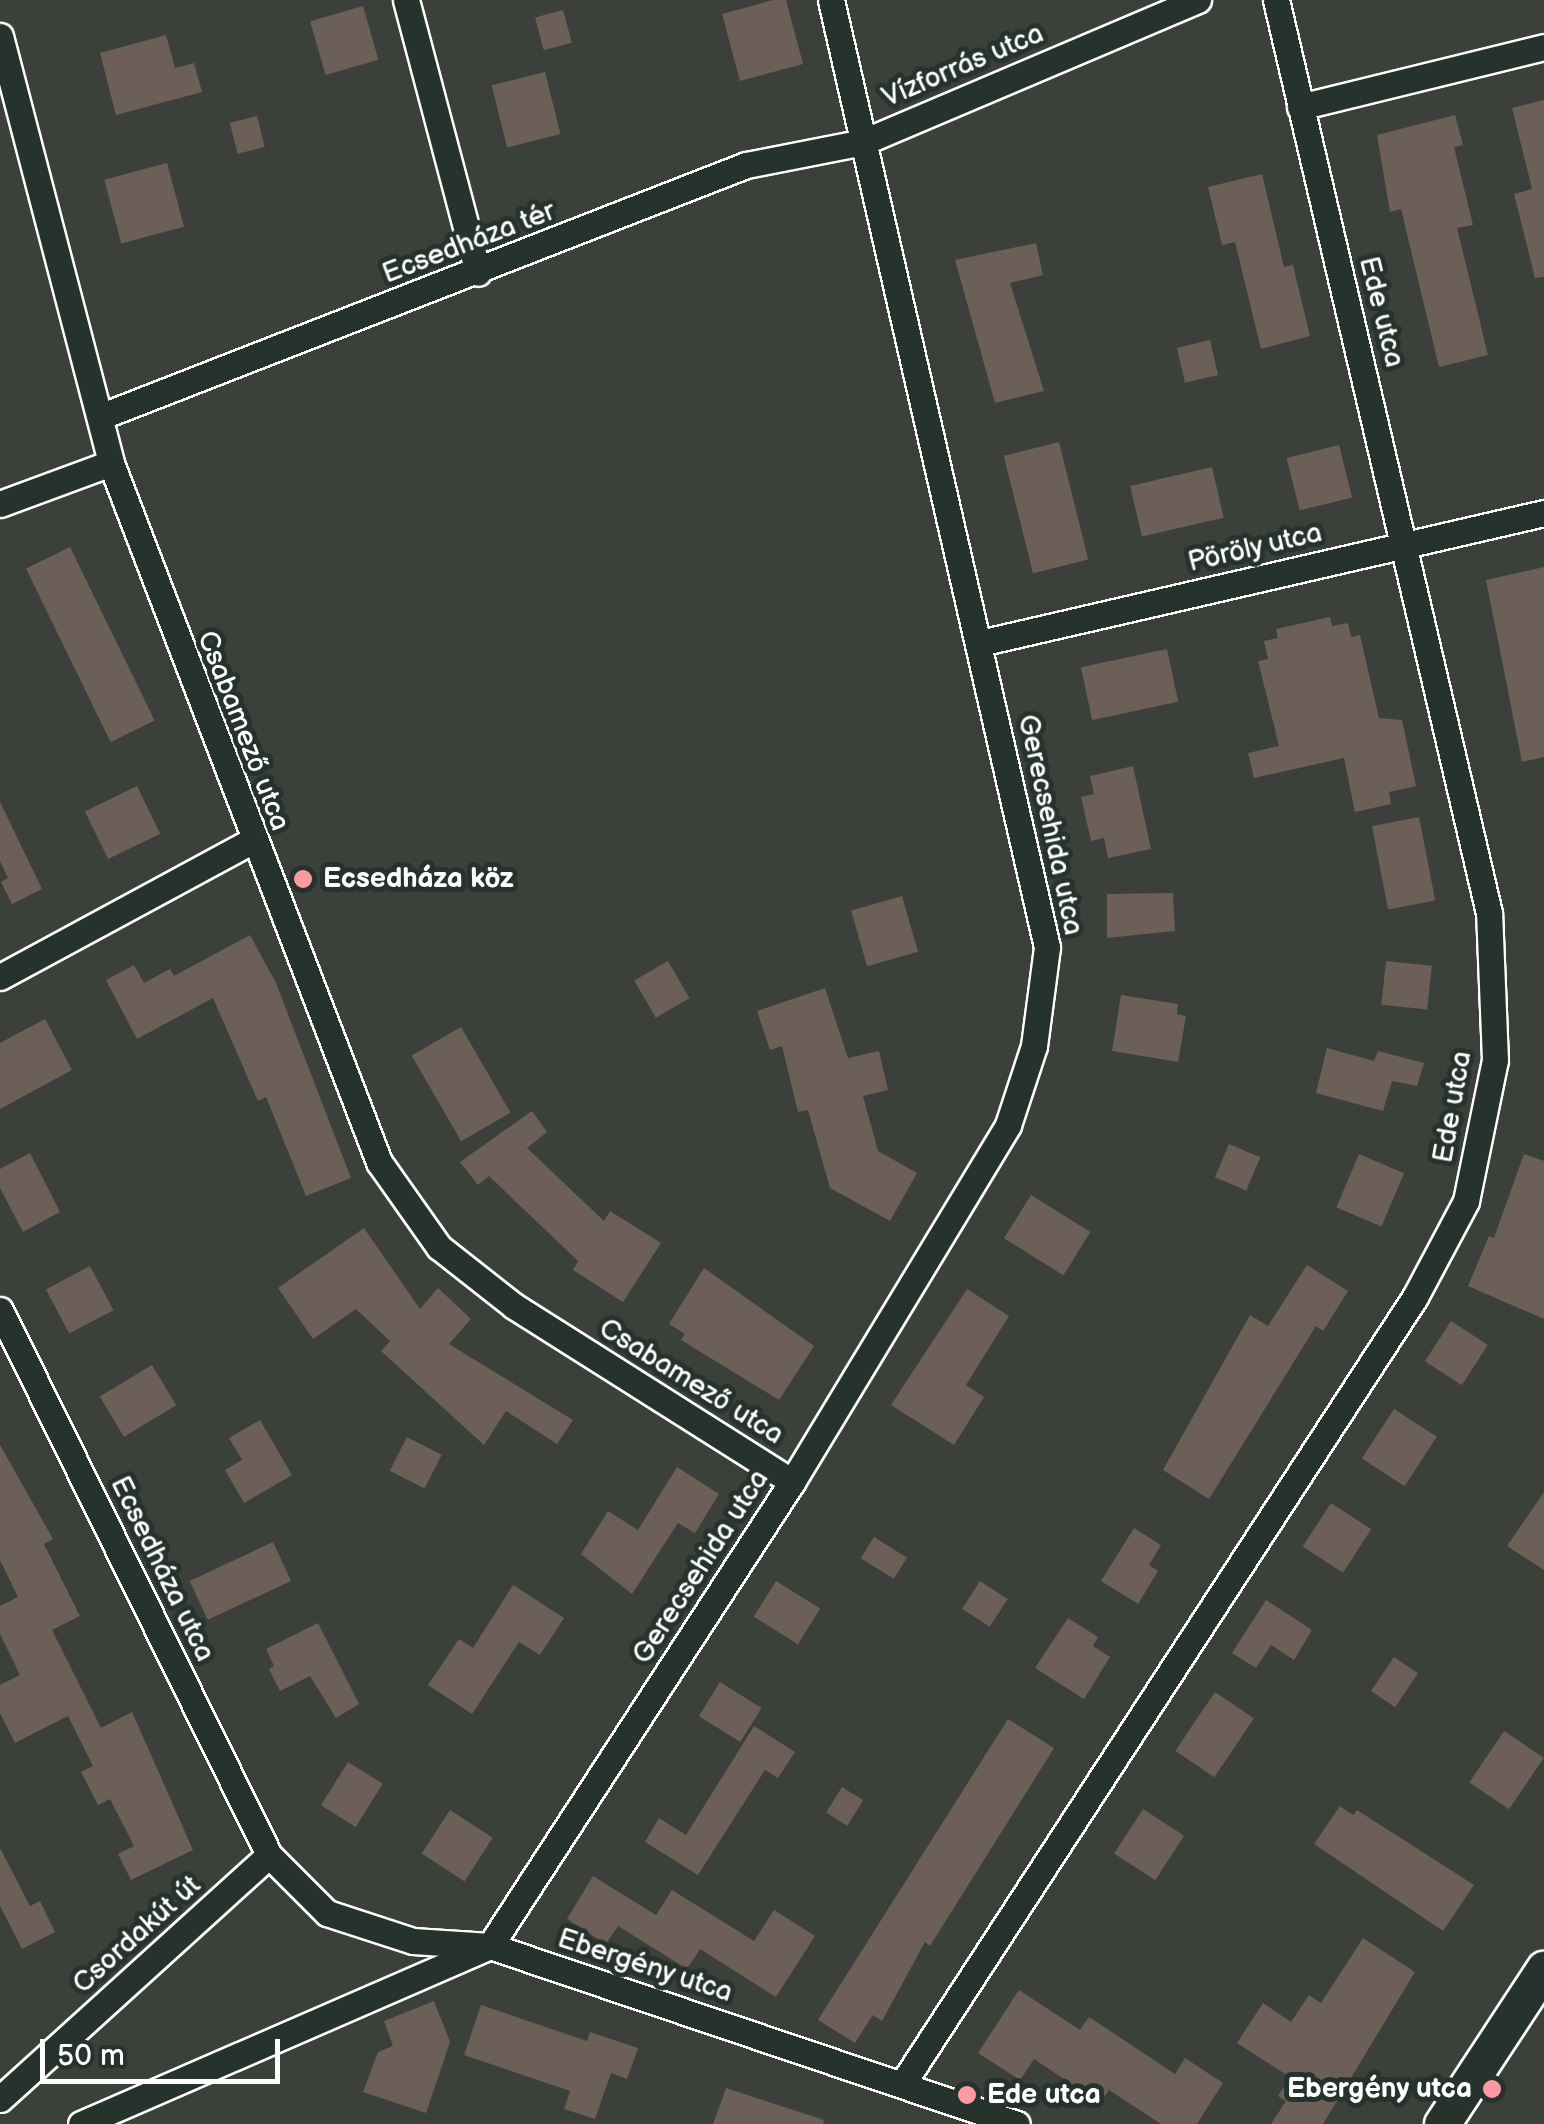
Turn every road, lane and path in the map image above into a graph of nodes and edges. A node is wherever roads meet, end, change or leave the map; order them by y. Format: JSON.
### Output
{"nodes":[{"id":1,"x":406,"y":0,"type":"edge"},
{"id":2,"x":831,"y":0,"type":"edge"},
{"id":3,"x":1198,"y":0,"type":"edge"},
{"id":4,"x":1276,"y":0,"type":"edge"},
{"id":5,"x":0,"y":36,"type":"edge"},
{"id":6,"x":1544,"y":48,"type":"edge"},
{"id":7,"x":1300,"y":107,"type":"junction"},
{"id":8,"x":862,"y":142,"type":"junction"},
{"id":9,"x":478,"y":273,"type":"junction"},
{"id":10,"x":102,"y":416,"type":"junction"},
{"id":11,"x":110,"y":463,"type":"junction"},
{"id":12,"x":0,"y":504,"type":"edge"},
{"id":13,"x":1544,"y":512,"type":"edge"},
{"id":14,"x":1406,"y":544,"type":"junction"},
{"id":15,"x":980,"y":643,"type":"junction"},
{"id":16,"x":252,"y":842,"type":"junction"},
{"id":17,"x":0,"y":977,"type":"edge"},
{"id":18,"x":0,"y":1310,"type":"edge"},
{"id":19,"x":792,"y":1482,"type":"junction"},
{"id":20,"x":270,"y":1854,"type":"junction"},
{"id":21,"x":490,"y":1946,"type":"junction"},
{"id":22,"x":1544,"y":1969,"type":"edge"},
{"id":23,"x":902,"y":2083,"type":"junction"},
{"id":24,"x":0,"y":2100,"type":"edge"},
{"id":25,"x":81,"y":2124,"type":"edge"},
{"id":26,"x":1017,"y":2124,"type":"edge"},
{"id":27,"x":1442,"y":2124,"type":"edge"}],
"edges":[{"from":1,"to":9,"type":"street"},
{"from":2,"to":8,"type":"street","name":"Gerecsehida utca"},
{"from":3,"to":8,"type":"street","name":"Vízforrás utca"},
{"from":4,"to":7,"type":"street","name":"Ede utca"},
{"from":5,"to":10,"type":"street","name":"Csabamező utca"},
{"from":6,"to":7,"type":"street"},
{"from":7,"to":14,"type":"street","name":"Ede utca"},
{"from":8,"to":9,"type":"street","name":"Ecsedháza tér"},
{"from":8,"to":15,"type":"street","name":"Gerecsehida utca"},
{"from":9,"to":10,"type":"street","name":"Ecsedháza tér"},
{"from":10,"to":11,"type":"street","name":"Csabamező utca"},
{"from":11,"to":12,"type":"street"},
{"from":11,"to":16,"type":"street","name":"Csabamező utca"},
{"from":13,"to":14,"type":"street","name":"Pöröly utca"},
{"from":14,"to":15,"type":"street","name":"Pöröly utca"},
{"from":14,"to":23,"type":"street","name":"Ede utca"},
{"from":15,"to":19,"type":"street","name":"Gerecsehida utca"},
{"from":16,"to":17,"type":"street"},
{"from":16,"to":19,"type":"street","name":"Csabamező utca"},
{"from":18,"to":20,"type":"street","name":"Ecsedháza utca"},
{"from":19,"to":21,"type":"street","name":"Gerecsehida utca"},
{"from":20,"to":21,"type":"street","name":"Ebergény utca"},
{"from":20,"to":24,"type":"street","name":"Csordakút út"},
{"from":21,"to":23,"type":"street","name":"Ebergény utca"},
{"from":21,"to":25,"type":"street"},
{"from":22,"to":27,"type":"main road"},
{"from":23,"to":26,"type":"street","name":"Ebergény utca"}]}
